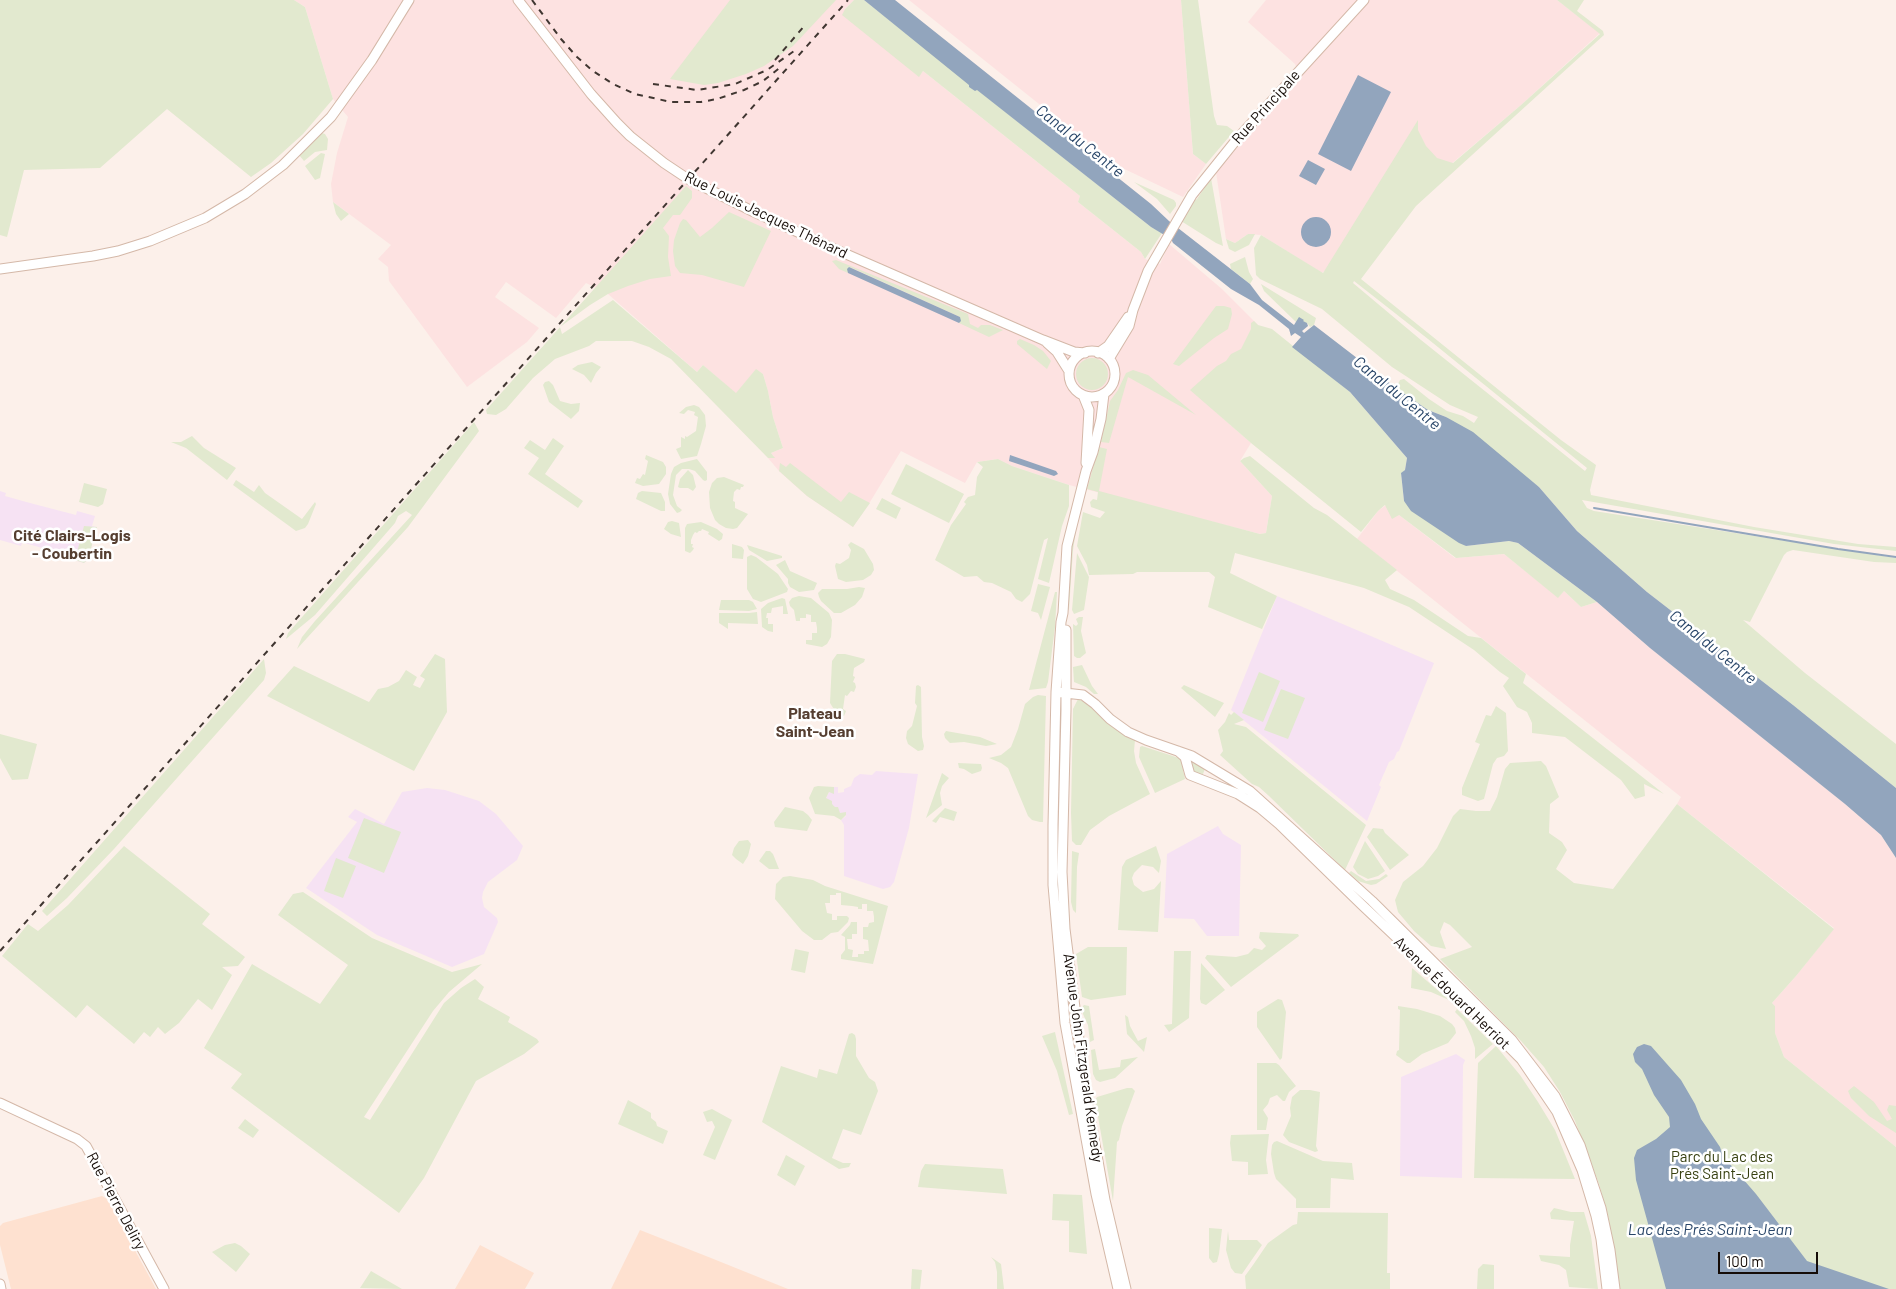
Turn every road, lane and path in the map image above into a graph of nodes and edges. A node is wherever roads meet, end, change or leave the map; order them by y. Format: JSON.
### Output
{"nodes":[{"id":1,"x":409,"y":0,"type":"edge"},
{"id":2,"x":518,"y":0,"type":"edge"},
{"id":3,"x":1364,"y":0,"type":"edge"},
{"id":4,"x":0,"y":269,"type":"edge"},
{"id":5,"x":1133,"y":310,"type":"junction"},
{"id":6,"x":1043,"y":340,"type":"junction"},
{"id":7,"x":1085,"y":352,"type":"junction"},
{"id":8,"x":1098,"y":352,"type":"junction"},
{"id":9,"x":1109,"y":359,"type":"junction"},
{"id":10,"x":1069,"y":371,"type":"junction"},
{"id":11,"x":1104,"y":394,"type":"junction"},
{"id":12,"x":1083,"y":396,"type":"junction"},
{"id":13,"x":1086,"y":471,"type":"junction"},
{"id":14,"x":1063,"y":612,"type":"junction"},
{"id":15,"x":1056,"y":692,"type":"junction"},
{"id":16,"x":1066,"y":692,"type":"junction"},
{"id":17,"x":1177,"y":750,"type":"junction"},
{"id":18,"x":1219,"y":771,"type":"junction"},
{"id":19,"x":1190,"y":775,"type":"junction"},
{"id":20,"x":1053,"y":825,"type":"junction"},
{"id":21,"x":1063,"y":825,"type":"junction"},
{"id":22,"x":1060,"y":966,"type":"junction"},
{"id":23,"x":1072,"y":987,"type":"junction"},
{"id":24,"x":1074,"y":1004,"type":"junction"},
{"id":25,"x":1064,"y":1010,"type":"junction"},
{"id":26,"x":0,"y":1103,"type":"edge"},
{"id":27,"x":0,"y":1284,"type":"edge"},
{"id":28,"x":1,"y":1289,"type":"edge"},
{"id":29,"x":164,"y":1289,"type":"edge"},
{"id":30,"x":1118,"y":1289,"type":"edge"},
{"id":31,"x":1126,"y":1289,"type":"edge"},
{"id":32,"x":1607,"y":1289,"type":"edge"},
{"id":33,"x":1615,"y":1289,"type":"edge"}],
"edges":[{"from":1,"to":4,"type":"main road"},
{"from":2,"to":6,"type":"main road","name":"Rue Louis Jacques Thénard"},
{"from":3,"to":5,"type":"main road","name":"Rue Principale"},
{"from":5,"to":8,"type":"main road"},
{"from":5,"to":9,"type":"main road"},
{"from":6,"to":7,"type":"main road","name":"Rue Louis Jacques Thénard"},
{"from":6,"to":10,"type":"main road","name":"Rue Louis Jacques Thénard"},
{"from":7,"to":8,"type":"main road"},
{"from":7,"to":10,"type":"main road"},
{"from":8,"to":9,"type":"main road"},
{"from":9,"to":11,"type":"main road"},
{"from":10,"to":12,"type":"main road"},
{"from":11,"to":12,"type":"main road"},
{"from":11,"to":13,"type":"main road","name":"Avenue John Fitzgerald Kennedy"},
{"from":12,"to":13,"type":"main road","name":"Avenue John Fitzgerald Kennedy"},
{"from":13,"to":14,"type":"main road","name":"Avenue John Fitzgerald Kennedy"},
{"from":14,"to":15,"type":"main road","name":"Avenue John Fitzgerald Kennedy"},
{"from":14,"to":16,"type":"main road","name":"Avenue John Fitzgerald Kennedy"},
{"from":15,"to":16,"type":"main road","name":"Avenue Édouard Herriot"},
{"from":15,"to":20,"type":"main road","name":"Avenue John Fitzgerald Kennedy"},
{"from":16,"to":17,"type":"main road","name":"Avenue Édouard Herriot"},
{"from":16,"to":21,"type":"main road","name":"Avenue John Fitzgerald Kennedy"},
{"from":17,"to":18,"type":"main road","name":"Avenue Édouard Herriot"},
{"from":17,"to":19,"type":"main road"},
{"from":18,"to":19,"type":"main road"},
{"from":18,"to":33,"type":"main road","name":"Avenue Édouard Herriot"},
{"from":19,"to":32,"type":"main road","name":"Avenue Édouard Herriot"},
{"from":20,"to":21,"type":"main road"},
{"from":20,"to":22,"type":"main road","name":"Avenue John Fitzgerald Kennedy"},
{"from":21,"to":23,"type":"main road","name":"Avenue John Fitzgerald Kennedy"},
{"from":22,"to":23,"type":"main road"},
{"from":22,"to":25,"type":"main road","name":"Avenue John Fitzgerald Kennedy"},
{"from":23,"to":24,"type":"main road","name":"Avenue John Fitzgerald Kennedy"},
{"from":24,"to":25,"type":"main road"},
{"from":24,"to":31,"type":"main road","name":"Avenue John Fitzgerald Kennedy"},
{"from":25,"to":30,"type":"main road","name":"Avenue John Fitzgerald Kennedy"},
{"from":26,"to":29,"type":"main road","name":"Rue Pierre Deliry"},
{"from":27,"to":28,"type":"main road"}]}
